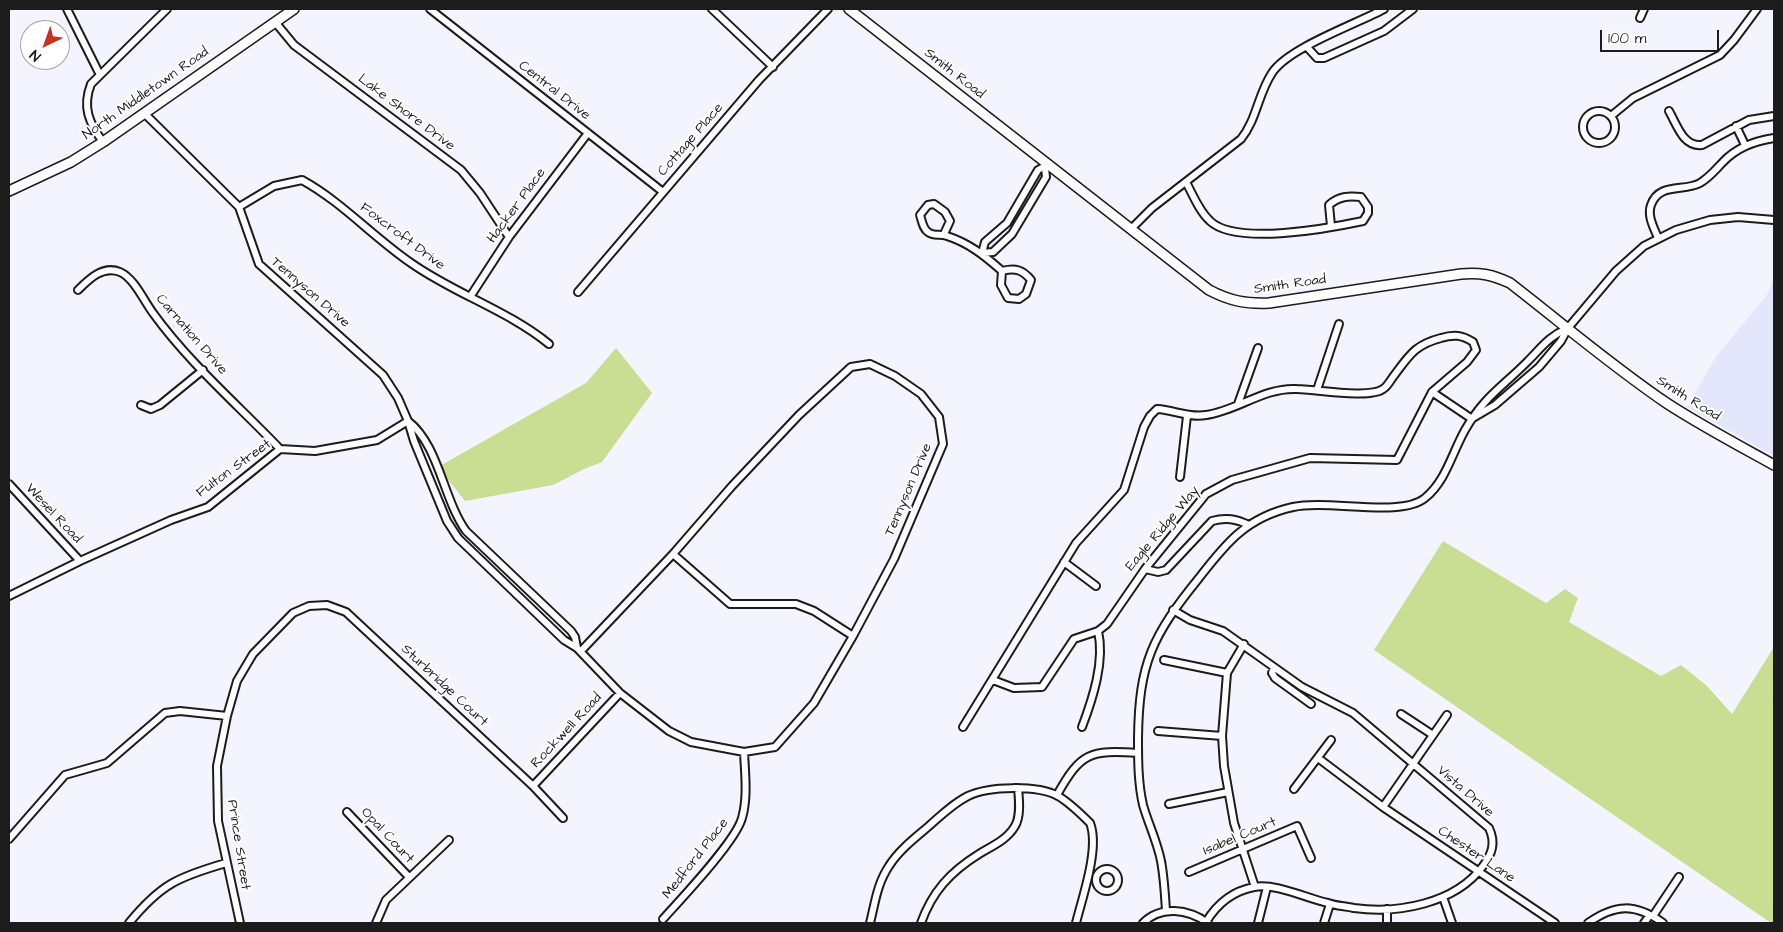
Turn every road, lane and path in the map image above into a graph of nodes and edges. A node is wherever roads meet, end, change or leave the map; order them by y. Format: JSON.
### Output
{"nodes":[{"id":1,"x":67,"y":9,"type":"edge"},
{"id":2,"x":167,"y":9,"type":"edge"},
{"id":3,"x":294,"y":9,"type":"edge"},
{"id":4,"x":430,"y":9,"type":"edge"},
{"id":5,"x":712,"y":9,"type":"edge"},
{"id":6,"x":828,"y":9,"type":"edge"},
{"id":7,"x":849,"y":9,"type":"edge"},
{"id":8,"x":1384,"y":9,"type":"edge"},
{"id":9,"x":1413,"y":9,"type":"edge"},
{"id":10,"x":1644,"y":9,"type":"edge"},
{"id":11,"x":1757,"y":9,"type":"edge"},
{"id":12,"x":1640,"y":18,"type":"dead end"},
{"id":13,"x":275,"y":22,"type":"junction"},
{"id":14,"x":1307,"y":47,"type":"junction"},
{"id":15,"x":773,"y":67,"type":"junction"},
{"id":16,"x":99,"y":73,"type":"junction"},
{"id":17,"x":1668,"y":110,"type":"dead end"},
{"id":18,"x":144,"y":113,"type":"junction"},
{"id":19,"x":1611,"y":116,"type":"junction"},
{"id":20,"x":1774,"y":116,"type":"edge"},
{"id":21,"x":1736,"y":126,"type":"junction"},
{"id":22,"x":588,"y":133,"type":"junction"},
{"id":23,"x":1774,"y":138,"type":"edge"},
{"id":24,"x":103,"y":142,"type":"junction"},
{"id":25,"x":1745,"y":145,"type":"junction"},
{"id":26,"x":1046,"y":166,"type":"junction"},
{"id":27,"x":1186,"y":182,"type":"junction"},
{"id":28,"x":9,"y":191,"type":"edge"},
{"id":29,"x":663,"y":192,"type":"junction"},
{"id":30,"x":1024,"y":192,"type":"junction"},
{"id":31,"x":1033,"y":198,"type":"junction"},
{"id":32,"x":240,"y":207,"type":"junction"},
{"id":33,"x":1774,"y":220,"type":"edge"},
{"id":34,"x":1331,"y":226,"type":"junction"},
{"id":35,"x":1132,"y":228,"type":"junction"},
{"id":36,"x":944,"y":234,"type":"junction"},
{"id":37,"x":509,"y":237,"type":"junction"},
{"id":38,"x":1658,"y":238,"type":"junction"},
{"id":39,"x":982,"y":253,"type":"junction"},
{"id":40,"x":1002,"y":271,"type":"junction"},
{"id":41,"x":78,"y":290,"type":"dead end"},
{"id":42,"x":578,"y":292,"type":"dead end"},
{"id":43,"x":470,"y":297,"type":"junction"},
{"id":44,"x":1339,"y":324,"type":"dead end"},
{"id":45,"x":1568,"y":328,"type":"junction"},
{"id":46,"x":549,"y":344,"type":"dead end"},
{"id":47,"x":1258,"y":348,"type":"dead end"},
{"id":48,"x":203,"y":370,"type":"junction"},
{"id":49,"x":1317,"y":390,"type":"junction"},
{"id":50,"x":1432,"y":392,"type":"junction"},
{"id":51,"x":1238,"y":404,"type":"junction"},
{"id":52,"x":140,"y":405,"type":"dead end"},
{"id":53,"x":1187,"y":416,"type":"junction"},
{"id":54,"x":1472,"y":419,"type":"junction"},
{"id":55,"x":408,"y":421,"type":"junction"},
{"id":56,"x":280,"y":449,"type":"junction"},
{"id":57,"x":1774,"y":464,"type":"edge"},
{"id":58,"x":1180,"y":477,"type":"dead end"},
{"id":59,"x":9,"y":484,"type":"edge"},
{"id":60,"x":1249,"y":524,"type":"junction"},
{"id":61,"x":673,"y":554,"type":"junction"},
{"id":62,"x":80,"y":561,"type":"junction"},
{"id":63,"x":1064,"y":562,"type":"junction"},
{"id":64,"x":1145,"y":569,"type":"junction"},
{"id":65,"x":1096,"y":586,"type":"dead end"},
{"id":66,"x":9,"y":596,"type":"edge"},
{"id":67,"x":1173,"y":610,"type":"junction"},
{"id":68,"x":293,"y":613,"type":"joint"},
{"id":69,"x":1098,"y":631,"type":"junction"},
{"id":70,"x":853,"y":636,"type":"junction"},
{"id":71,"x":1244,"y":644,"type":"junction"},
{"id":72,"x":579,"y":649,"type":"junction"},
{"id":73,"x":1164,"y":660,"type":"dead end"},
{"id":74,"x":1274,"y":667,"type":"junction"},
{"id":75,"x":1227,"y":674,"type":"junction"},
{"id":76,"x":993,"y":680,"type":"junction"},
{"id":77,"x":620,"y":693,"type":"junction"},
{"id":78,"x":1311,"y":704,"type":"dead end"},
{"id":79,"x":1401,"y":714,"type":"dead end"},
{"id":80,"x":1447,"y":715,"type":"dead end"},
{"id":81,"x":226,"y":716,"type":"junction"},
{"id":82,"x":963,"y":727,"type":"dead end"},
{"id":83,"x":1082,"y":727,"type":"dead end"},
{"id":84,"x":1158,"y":731,"type":"dead end"},
{"id":85,"x":1433,"y":735,"type":"junction"},
{"id":86,"x":1222,"y":736,"type":"junction"},
{"id":87,"x":1331,"y":740,"type":"dead end"},
{"id":88,"x":744,"y":752,"type":"junction"},
{"id":89,"x":1138,"y":753,"type":"junction"},
{"id":90,"x":1318,"y":758,"type":"junction"},
{"id":91,"x":1414,"y":764,"type":"junction"},
{"id":92,"x":533,"y":786,"type":"junction"},
{"id":93,"x":1018,"y":788,"type":"junction"},
{"id":94,"x":1294,"y":790,"type":"dead end"},
{"id":95,"x":1228,"y":792,"type":"junction"},
{"id":96,"x":1057,"y":795,"type":"junction"},
{"id":97,"x":1169,"y":804,"type":"dead end"},
{"id":98,"x":1383,"y":807,"type":"junction"},
{"id":99,"x":347,"y":812,"type":"dead end"},
{"id":100,"x":563,"y":818,"type":"dead end"},
{"id":101,"x":9,"y":839,"type":"edge"},
{"id":102,"x":449,"y":840,"type":"dead end"},
{"id":103,"x":1242,"y":850,"type":"junction"},
{"id":104,"x":1311,"y":858,"type":"dead end"},
{"id":105,"x":226,"y":864,"type":"junction"},
{"id":106,"x":1189,"y":872,"type":"dead end"},
{"id":107,"x":1479,"y":872,"type":"junction"},
{"id":108,"x":409,"y":877,"type":"junction"},
{"id":109,"x":1679,"y":877,"type":"dead end"},
{"id":110,"x":1087,"y":878,"type":"junction"},
{"id":111,"x":1096,"y":879,"type":"dead end"},
{"id":112,"x":1255,"y":887,"type":"junction"},
{"id":113,"x":1268,"y":887,"type":"junction"},
{"id":114,"x":1442,"y":896,"type":"junction"},
{"id":115,"x":1330,"y":904,"type":"junction"},
{"id":116,"x":1388,"y":909,"type":"junction"},
{"id":117,"x":1166,"y":910,"type":"junction"},
{"id":118,"x":1652,"y":915,"type":"junction"},
{"id":119,"x":664,"y":919,"type":"dead end"},
{"id":120,"x":128,"y":923,"type":"edge"},
{"id":121,"x":240,"y":923,"type":"edge"},
{"id":122,"x":376,"y":923,"type":"edge"},
{"id":123,"x":870,"y":923,"type":"edge"},
{"id":124,"x":921,"y":923,"type":"edge"},
{"id":125,"x":1076,"y":923,"type":"edge"},
{"id":126,"x":1143,"y":923,"type":"edge"},
{"id":127,"x":1207,"y":923,"type":"edge"},
{"id":128,"x":1258,"y":923,"type":"edge"},
{"id":129,"x":1324,"y":923,"type":"edge"},
{"id":130,"x":1387,"y":923,"type":"edge"},
{"id":131,"x":1452,"y":923,"type":"edge"},
{"id":132,"x":1555,"y":923,"type":"edge"},
{"id":133,"x":1588,"y":923,"type":"edge"},
{"id":134,"x":1644,"y":923,"type":"edge"},
{"id":135,"x":1663,"y":923,"type":"edge"}],
"edges":[{"from":1,"to":16,"type":"street"},
{"from":2,"to":16,"type":"street"},
{"from":3,"to":13,"type":"street","name":"North Middletown Road"},
{"from":4,"to":22,"type":"street","name":"Central Drive"},
{"from":5,"to":15,"type":"street"},
{"from":6,"to":15,"type":"street","name":"Cottage Place"},
{"from":7,"to":26,"type":"street","name":"Smith Road"},
{"from":8,"to":14,"type":"street"},
{"from":9,"to":14,"type":"street"},
{"from":10,"to":12,"type":"street"},
{"from":11,"to":19,"type":"street"},
{"from":13,"to":18,"type":"street","name":"North Middletown Road"},
{"from":13,"to":37,"type":"street","name":"Lake Shore Drive"},
{"from":14,"to":27,"type":"street"},
{"from":15,"to":29,"type":"street","name":"Cottage Place"},
{"from":16,"to":24,"type":"street"},
{"from":17,"to":21,"type":"street"},
{"from":18,"to":24,"type":"street","name":"North Middletown Road"},
{"from":18,"to":32,"type":"street","name":"Tennyson Drive"},
{"from":19,"to":19,"type":"street"},
{"from":20,"to":21,"type":"street"},
{"from":21,"to":25,"type":"street"},
{"from":22,"to":29,"type":"street","name":"Central Drive"},
{"from":22,"to":37,"type":"street","name":"Hacker Place"},
{"from":23,"to":25,"type":"street"},
{"from":24,"to":28,"type":"street","name":"North Middletown Road"},
{"from":25,"to":38,"type":"street"},
{"from":26,"to":30,"type":"street"},
{"from":26,"to":31,"type":"street"},
{"from":26,"to":35,"type":"street","name":"Smith Road"},
{"from":27,"to":34,"type":"street"},
{"from":27,"to":35,"type":"street"},
{"from":29,"to":42,"type":"street","name":"Cottage Place"},
{"from":30,"to":31,"type":"street"},
{"from":30,"to":39,"type":"street"},
{"from":31,"to":39,"type":"street"},
{"from":32,"to":43,"type":"street","name":"Foxcroft Drive"},
{"from":32,"to":55,"type":"street","name":"Tennyson Drive"},
{"from":33,"to":38,"type":"street"},
{"from":34,"to":34,"type":"street"},
{"from":35,"to":45,"type":"street","name":"Smith Road"},
{"from":36,"to":36,"type":"street"},
{"from":36,"to":39,"type":"street"},
{"from":37,"to":43,"type":"street","name":"Hacker Place"},
{"from":38,"to":45,"type":"street"},
{"from":39,"to":40,"type":"street"},
{"from":40,"to":40,"type":"street"},
{"from":41,"to":48,"type":"street","name":"Carnation Drive"},
{"from":43,"to":46,"type":"street","name":"Foxcroft Drive"},
{"from":44,"to":49,"type":"street"},
{"from":45,"to":54,"type":"street"},
{"from":45,"to":54,"type":"street"},
{"from":45,"to":57,"type":"street","name":"Smith Road"},
{"from":47,"to":51,"type":"street"},
{"from":48,"to":52,"type":"street"},
{"from":48,"to":56,"type":"street","name":"Carnation Drive"},
{"from":49,"to":50,"type":"street","name":"Eagle Ridge Way"},
{"from":49,"to":51,"type":"street","name":"Eagle Ridge Way"},
{"from":50,"to":54,"type":"street"},
{"from":50,"to":64,"type":"street","name":"Eagle Ridge Way"},
{"from":51,"to":53,"type":"street","name":"Eagle Ridge Way"},
{"from":53,"to":58,"type":"street"},
{"from":53,"to":63,"type":"street","name":"Eagle Ridge Way"},
{"from":54,"to":60,"type":"street"},
{"from":55,"to":56,"type":"street","name":"Fulton Street"},
{"from":55,"to":72,"type":"street","name":"Tennyson Drive"},
{"from":55,"to":72,"type":"street","name":"Tennyson Drive"},
{"from":56,"to":62,"type":"street","name":"Fulton Street"},
{"from":59,"to":62,"type":"street","name":"Wesel Road"},
{"from":60,"to":64,"type":"street"},
{"from":60,"to":67,"type":"street"},
{"from":61,"to":70,"type":"street"},
{"from":61,"to":70,"type":"street","name":"Tennyson Drive"},
{"from":61,"to":72,"type":"street","name":"Tennyson Drive"},
{"from":62,"to":66,"type":"street","name":"Fulton Street"},
{"from":63,"to":65,"type":"street"},
{"from":63,"to":76,"type":"street","name":"Eagle Ridge Way"},
{"from":64,"to":69,"type":"street","name":"Eagle Ridge Way"},
{"from":67,"to":71,"type":"street","name":"Vista Drive"},
{"from":67,"to":89,"type":"street"},
{"from":68,"to":81,"type":"street","name":"Prince Street"},
{"from":68,"to":92,"type":"street","name":"Sturbridge Court"},
{"from":69,"to":76,"type":"street","name":"Eagle Ridge Way"},
{"from":69,"to":83,"type":"street"},
{"from":70,"to":88,"type":"street","name":"Tennyson Drive"},
{"from":71,"to":74,"type":"street","name":"Vista Drive"},
{"from":71,"to":75,"type":"street"},
{"from":72,"to":77,"type":"street","name":"Tennyson Drive"},
{"from":73,"to":75,"type":"street"},
{"from":74,"to":78,"type":"street"},
{"from":74,"to":91,"type":"street","name":"Vista Drive"},
{"from":75,"to":86,"type":"street"},
{"from":76,"to":82,"type":"street"},
{"from":77,"to":88,"type":"street","name":"Tennyson Drive"},
{"from":77,"to":92,"type":"street","name":"Rockwell Road"},
{"from":79,"to":85,"type":"street"},
{"from":80,"to":85,"type":"street"},
{"from":81,"to":101,"type":"street"},
{"from":81,"to":105,"type":"street","name":"Prince Street"},
{"from":84,"to":86,"type":"street"},
{"from":85,"to":91,"type":"street"},
{"from":86,"to":95,"type":"street"},
{"from":87,"to":90,"type":"street"},
{"from":88,"to":119,"type":"street","name":"Medford Place"},
{"from":89,"to":96,"type":"street"},
{"from":89,"to":117,"type":"street"},
{"from":90,"to":94,"type":"street"},
{"from":90,"to":98,"type":"street","name":"Chester Lane"},
{"from":91,"to":98,"type":"street"},
{"from":91,"to":107,"type":"street","name":"Vista Drive"},
{"from":92,"to":100,"type":"street","name":"Sturbridge Court"},
{"from":93,"to":96,"type":"street"},
{"from":93,"to":123,"type":"street"},
{"from":93,"to":124,"type":"street"},
{"from":95,"to":97,"type":"street"},
{"from":95,"to":103,"type":"street"},
{"from":96,"to":110,"type":"street"},
{"from":98,"to":107,"type":"street","name":"Chester Lane"},
{"from":99,"to":108,"type":"street","name":"Opal Court"},
{"from":102,"to":108,"type":"street"},
{"from":103,"to":104,"type":"street","name":"Isabel Court"},
{"from":103,"to":106,"type":"street","name":"Isabel Court"},
{"from":103,"to":112,"type":"street"},
{"from":105,"to":120,"type":"street"},
{"from":105,"to":121,"type":"street","name":"Prince Street"},
{"from":107,"to":114,"type":"street","name":"Vista Drive"},
{"from":107,"to":132,"type":"street","name":"Chester Lane"},
{"from":108,"to":122,"type":"street"},
{"from":109,"to":118,"type":"street"},
{"from":110,"to":111,"type":"street"},
{"from":110,"to":125,"type":"street"},
{"from":112,"to":113,"type":"street","name":"Vista Drive"},
{"from":112,"to":127,"type":"street","name":"Vista Drive"},
{"from":113,"to":115,"type":"street","name":"Vista Drive"},
{"from":113,"to":128,"type":"street"},
{"from":114,"to":116,"type":"street","name":"Vista Drive"},
{"from":114,"to":131,"type":"street"},
{"from":115,"to":116,"type":"street","name":"Vista Drive"},
{"from":115,"to":129,"type":"street"},
{"from":116,"to":130,"type":"street"},
{"from":117,"to":126,"type":"street"},
{"from":117,"to":127,"type":"street"},
{"from":118,"to":133,"type":"street"},
{"from":118,"to":134,"type":"street"},
{"from":118,"to":135,"type":"street"}]}
